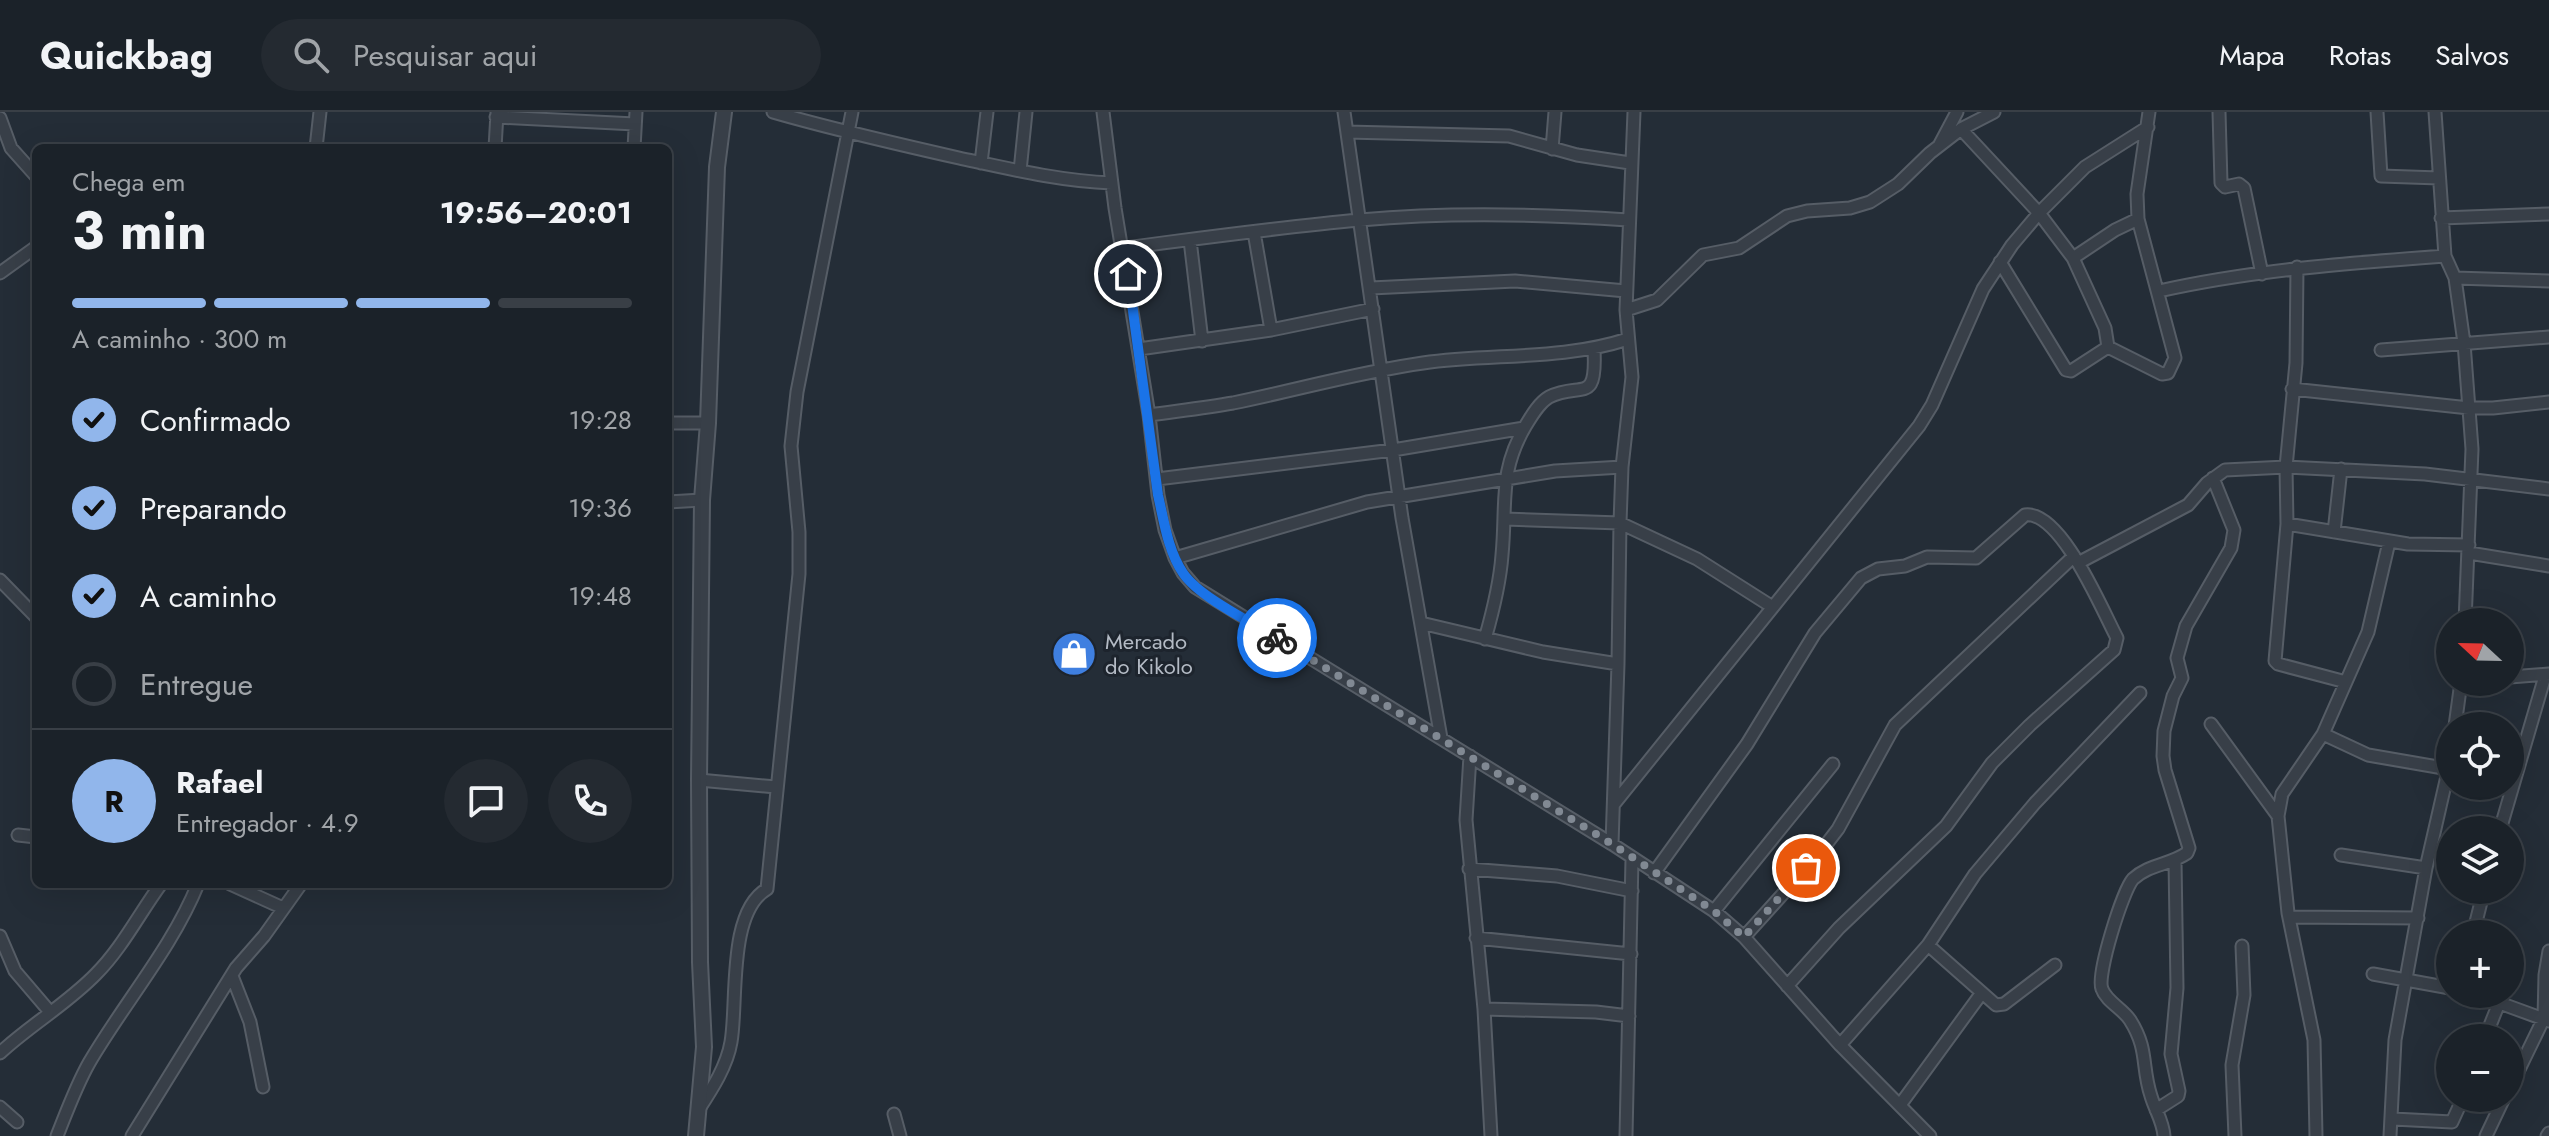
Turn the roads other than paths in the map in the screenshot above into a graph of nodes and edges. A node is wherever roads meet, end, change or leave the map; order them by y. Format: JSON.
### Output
{"nodes":[{"id":1,"x":320,"y":112,"type":"edge"},
{"id":2,"x":724,"y":112,"type":"edge"},
{"id":3,"x":773,"y":112,"type":"edge"},
{"id":4,"x":852,"y":112,"type":"edge"},
{"id":5,"x":987,"y":112,"type":"edge"},
{"id":6,"x":1026,"y":112,"type":"edge"},
{"id":7,"x":1103,"y":112,"type":"edge"},
{"id":8,"x":1344,"y":112,"type":"edge"},
{"id":9,"x":1555,"y":112,"type":"edge"},
{"id":10,"x":1634,"y":112,"type":"edge"},
{"id":11,"x":1957,"y":112,"type":"edge"},
{"id":12,"x":1994,"y":112,"type":"edge"},
{"id":13,"x":2149,"y":112,"type":"edge"},
{"id":14,"x":2219,"y":112,"type":"edge"},
{"id":15,"x":2377,"y":112,"type":"edge"},
{"id":16,"x":2435,"y":112,"type":"edge"},
{"id":17,"x":497,"y":115,"type":"edge"},
{"id":18,"x":0,"y":118,"type":"edge"},
{"id":19,"x":635,"y":118,"type":"edge"},
{"id":20,"x":2148,"y":127,"type":"junction"},
{"id":21,"x":1961,"y":129,"type":"junction"},
{"id":22,"x":1347,"y":132,"type":"junction"},
{"id":23,"x":847,"y":133,"type":"junction"},
{"id":24,"x":316,"y":144,"type":"edge"},
{"id":25,"x":495,"y":144,"type":"edge"},
{"id":26,"x":634,"y":144,"type":"edge"},
{"id":27,"x":1940,"y":145,"type":"junction"},
{"id":28,"x":1552,"y":149,"type":"junction"},
{"id":29,"x":981,"y":163,"type":"junction"},
{"id":30,"x":1630,"y":163,"type":"junction"},
{"id":31,"x":1020,"y":171,"type":"junction"},
{"id":32,"x":32,"y":172,"type":"edge"},
{"id":33,"x":2439,"y":178,"type":"junction"},
{"id":34,"x":1112,"y":183,"type":"junction"},
{"id":35,"x":2039,"y":213,"type":"junction"},
{"id":36,"x":2549,"y":214,"type":"edge"},
{"id":37,"x":2441,"y":218,"type":"junction"},
{"id":38,"x":2138,"y":219,"type":"junction"},
{"id":39,"x":1361,"y":220,"type":"junction"},
{"id":40,"x":1628,"y":220,"type":"junction"},
{"id":41,"x":1254,"y":232,"type":"junction"},
{"id":42,"x":1190,"y":240,"type":"junction"},
{"id":43,"x":1124,"y":248,"type":"junction"},
{"id":44,"x":32,"y":250,"type":"edge"},
{"id":45,"x":2445,"y":256,"type":"junction"},
{"id":46,"x":2073,"y":258,"type":"junction"},
{"id":47,"x":2000,"y":262,"type":"junction"},
{"id":48,"x":2297,"y":267,"type":"junction"},
{"id":49,"x":0,"y":273,"type":"edge"},
{"id":50,"x":2262,"y":274,"type":"junction"},
{"id":51,"x":2455,"y":278,"type":"junction"},
{"id":52,"x":2549,"y":281,"type":"edge"},
{"id":53,"x":1371,"y":288,"type":"junction"},
{"id":54,"x":1626,"y":291,"type":"junction"},
{"id":55,"x":2159,"y":291,"type":"junction"},
{"id":56,"x":1373,"y":309,"type":"junction"},
{"id":57,"x":1626,"y":310,"type":"junction"},
{"id":58,"x":1271,"y":330,"type":"junction"},
{"id":59,"x":2549,"y":337,"type":"edge"},
{"id":60,"x":1628,"y":339,"type":"junction"},
{"id":61,"x":1202,"y":341,"type":"junction"},
{"id":62,"x":2464,"y":343,"type":"junction"},
{"id":63,"x":2108,"y":347,"type":"junction"},
{"id":64,"x":1139,"y":349,"type":"junction"},
{"id":65,"x":1594,"y":350,"type":"junction"},
{"id":66,"x":2381,"y":350,"type":"dead end"},
{"id":67,"x":1382,"y":369,"type":"junction"},
{"id":68,"x":2292,"y":389,"type":"junction"},
{"id":69,"x":2549,"y":402,"type":"edge"},
{"id":70,"x":2469,"y":408,"type":"junction"},
{"id":71,"x":1149,"y":415,"type":"junction"},
{"id":72,"x":672,"y":423,"type":"edge"},
{"id":73,"x":708,"y":423,"type":"junction"},
{"id":74,"x":1524,"y":428,"type":"junction"},
{"id":75,"x":1393,"y":450,"type":"junction"},
{"id":76,"x":1622,"y":467,"type":"junction"},
{"id":77,"x":2286,"y":467,"type":"junction"},
{"id":78,"x":2341,"y":469,"type":"junction"},
{"id":79,"x":2213,"y":478,"type":"junction"},
{"id":80,"x":1157,"y":479,"type":"junction"},
{"id":81,"x":2472,"y":479,"type":"junction"},
{"id":82,"x":1504,"y":480,"type":"junction"},
{"id":83,"x":2549,"y":489,"type":"edge"},
{"id":84,"x":1399,"y":497,"type":"junction"},
{"id":85,"x":702,"y":500,"type":"junction"},
{"id":86,"x":672,"y":502,"type":"edge"},
{"id":87,"x":1505,"y":519,"type":"junction"},
{"id":88,"x":1620,"y":523,"type":"junction"},
{"id":89,"x":2287,"y":524,"type":"junction"},
{"id":90,"x":2334,"y":532,"type":"junction"},
{"id":91,"x":2389,"y":542,"type":"junction"},
{"id":92,"x":2469,"y":549,"type":"junction"},
{"id":93,"x":1175,"y":558,"type":"junction"},
{"id":94,"x":2076,"y":560,"type":"junction"},
{"id":95,"x":2549,"y":566,"type":"edge"},
{"id":96,"x":0,"y":580,"type":"edge"},
{"id":97,"x":1771,"y":606,"type":"junction"},
{"id":98,"x":2466,"y":608,"type":"edge"},
{"id":99,"x":32,"y":613,"type":"edge"},
{"id":100,"x":1421,"y":623,"type":"junction"},
{"id":101,"x":1485,"y":639,"type":"junction"},
{"id":102,"x":1618,"y":664,"type":"junction"},
{"id":103,"x":2547,"y":675,"type":"edge"},
{"id":104,"x":2524,"y":676,"type":"edge"},
{"id":105,"x":2346,"y":682,"type":"junction"},
{"id":106,"x":2140,"y":693,"type":"dead end"},
{"id":107,"x":2211,"y":724,"type":"dead end"},
{"id":108,"x":2323,"y":734,"type":"junction"},
{"id":109,"x":1441,"y":738,"type":"junction"},
{"id":110,"x":1470,"y":756,"type":"junction"},
{"id":111,"x":1833,"y":764,"type":"dead end"},
{"id":112,"x":2436,"y":764,"type":"edge"},
{"id":113,"x":699,"y":780,"type":"junction"},
{"id":114,"x":776,"y":787,"type":"junction"},
{"id":115,"x":2441,"y":800,"type":"edge"},
{"id":116,"x":1614,"y":804,"type":"junction"},
{"id":117,"x":2278,"y":816,"type":"junction"},
{"id":118,"x":2504,"y":816,"type":"edge"},
{"id":119,"x":18,"y":835,"type":"dead end"},
{"id":120,"x":32,"y":837,"type":"edge"},
{"id":121,"x":1612,"y":844,"type":"junction"},
{"id":122,"x":2341,"y":855,"type":"dead end"},
{"id":123,"x":1632,"y":859,"type":"junction"},
{"id":124,"x":2175,"y":861,"type":"junction"},
{"id":125,"x":2426,"y":868,"type":"junction"},
{"id":126,"x":1469,"y":869,"type":"junction"},
{"id":127,"x":1654,"y":873,"type":"junction"},
{"id":128,"x":158,"y":888,"type":"edge"},
{"id":129,"x":196,"y":888,"type":"edge"},
{"id":130,"x":240,"y":888,"type":"edge"},
{"id":131,"x":298,"y":888,"type":"edge"},
{"id":132,"x":1632,"y":891,"type":"junction"},
{"id":133,"x":283,"y":908,"type":"junction"},
{"id":134,"x":1714,"y":911,"type":"junction"},
{"id":135,"x":2289,"y":917,"type":"junction"},
{"id":136,"x":2418,"y":918,"type":"junction"},
{"id":137,"x":0,"y":936,"type":"edge"},
{"id":138,"x":1744,"y":937,"type":"junction"},
{"id":139,"x":1476,"y":938,"type":"junction"},
{"id":140,"x":1928,"y":945,"type":"junction"},
{"id":141,"x":2242,"y":946,"type":"dead end"},
{"id":142,"x":2549,"y":951,"type":"edge"},
{"id":143,"x":1631,"y":954,"type":"junction"},
{"id":144,"x":2055,"y":965,"type":"dead end"},
{"id":145,"x":2373,"y":974,"type":"dead end"},
{"id":146,"x":232,"y":976,"type":"junction"},
{"id":147,"x":2408,"y":980,"type":"junction"},
{"id":148,"x":2436,"y":985,"type":"edge"},
{"id":149,"x":1787,"y":986,"type":"junction"},
{"id":150,"x":1981,"y":994,"type":"junction"},
{"id":151,"x":2514,"y":1008,"type":"edge"},
{"id":152,"x":1484,"y":1009,"type":"junction"},
{"id":153,"x":50,"y":1012,"type":"junction"},
{"id":154,"x":1629,"y":1016,"type":"junction"},
{"id":155,"x":2546,"y":1019,"type":"edge"},
{"id":156,"x":1840,"y":1045,"type":"junction"},
{"id":157,"x":0,"y":1053,"type":"edge"},
{"id":158,"x":2524,"y":1061,"type":"edge"},
{"id":159,"x":263,"y":1087,"type":"dead end"},
{"id":160,"x":1900,"y":1105,"type":"junction"},
{"id":161,"x":0,"y":1107,"type":"edge"},
{"id":162,"x":699,"y":1110,"type":"junction"},
{"id":163,"x":2156,"y":1110,"type":"junction"},
{"id":164,"x":2457,"y":1112,"type":"edge"},
{"id":165,"x":2497,"y":1112,"type":"edge"},
{"id":166,"x":894,"y":1114,"type":"dead end"},
{"id":167,"x":2393,"y":1119,"type":"junction"},
{"id":168,"x":17,"y":1122,"type":"dead end"},
{"id":169,"x":57,"y":1136,"type":"edge"},
{"id":170,"x":132,"y":1136,"type":"edge"},
{"id":171,"x":696,"y":1136,"type":"edge"},
{"id":172,"x":900,"y":1136,"type":"edge"},
{"id":173,"x":1491,"y":1136,"type":"edge"},
{"id":174,"x":1626,"y":1136,"type":"edge"},
{"id":175,"x":1930,"y":1136,"type":"edge"},
{"id":176,"x":2164,"y":1136,"type":"edge"},
{"id":177,"x":2235,"y":1136,"type":"edge"},
{"id":178,"x":2316,"y":1136,"type":"edge"},
{"id":179,"x":2390,"y":1136,"type":"edge"},
{"id":180,"x":2486,"y":1136,"type":"edge"}],
"edges":[{"from":1,"to":24,"type":"street"},
{"from":2,"to":73,"type":"street"},
{"from":3,"to":23,"type":"street"},
{"from":4,"to":23,"type":"street"},
{"from":5,"to":29,"type":"street"},
{"from":6,"to":31,"type":"street"},
{"from":7,"to":34,"type":"street"},
{"from":8,"to":22,"type":"street"},
{"from":9,"to":28,"type":"street"},
{"from":10,"to":30,"type":"street"},
{"from":11,"to":27,"type":"street"},
{"from":12,"to":21,"type":"street"},
{"from":13,"to":20,"type":"street"},
{"from":14,"to":50,"type":"street"},
{"from":15,"to":33,"type":"street"},
{"from":16,"to":33,"type":"street"},
{"from":17,"to":19,"type":"street"},
{"from":17,"to":25,"type":"street"},
{"from":18,"to":32,"type":"street"},
{"from":19,"to":26,"type":"street"},
{"from":20,"to":35,"type":"street"},
{"from":20,"to":38,"type":"street"},
{"from":21,"to":27,"type":"street"},
{"from":21,"to":35,"type":"street"},
{"from":22,"to":28,"type":"street"},
{"from":22,"to":39,"type":"street"},
{"from":23,"to":29,"type":"street"},
{"from":23,"to":114,"type":"street"},
{"from":27,"to":57,"type":"street"},
{"from":28,"to":30,"type":"street"},
{"from":29,"to":31,"type":"street"},
{"from":30,"to":40,"type":"street"},
{"from":31,"to":34,"type":"street"},
{"from":33,"to":37,"type":"street"},
{"from":34,"to":43,"type":"street"},
{"from":35,"to":46,"type":"street"},
{"from":35,"to":47,"type":"street"},
{"from":36,"to":37,"type":"street"},
{"from":37,"to":45,"type":"street"},
{"from":38,"to":46,"type":"street"},
{"from":38,"to":55,"type":"street"},
{"from":39,"to":40,"type":"street"},
{"from":39,"to":41,"type":"street"},
{"from":39,"to":53,"type":"street"},
{"from":40,"to":54,"type":"street"},
{"from":41,"to":42,"type":"street"},
{"from":41,"to":58,"type":"street"},
{"from":42,"to":43,"type":"street"},
{"from":42,"to":61,"type":"street"},
{"from":43,"to":64,"type":"street"},
{"from":44,"to":49,"type":"street"},
{"from":45,"to":48,"type":"street"},
{"from":45,"to":51,"type":"street"},
{"from":46,"to":63,"type":"street"},
{"from":47,"to":63,"type":"street"},
{"from":47,"to":97,"type":"street"},
{"from":48,"to":50,"type":"street"},
{"from":48,"to":68,"type":"street"},
{"from":50,"to":55,"type":"street"},
{"from":51,"to":52,"type":"street"},
{"from":51,"to":62,"type":"street"},
{"from":53,"to":54,"type":"street"},
{"from":53,"to":56,"type":"street"},
{"from":54,"to":57,"type":"street"},
{"from":55,"to":63,"type":"street"},
{"from":56,"to":58,"type":"street"},
{"from":56,"to":67,"type":"street"},
{"from":57,"to":60,"type":"street"},
{"from":58,"to":61,"type":"street"},
{"from":59,"to":62,"type":"street"},
{"from":60,"to":65,"type":"street"},
{"from":60,"to":76,"type":"street"},
{"from":61,"to":64,"type":"street"},
{"from":62,"to":66,"type":"street"},
{"from":62,"to":70,"type":"street"},
{"from":64,"to":71,"type":"street"},
{"from":65,"to":67,"type":"street"},
{"from":65,"to":74,"type":"street"},
{"from":67,"to":71,"type":"street"},
{"from":67,"to":75,"type":"street"},
{"from":68,"to":70,"type":"street"},
{"from":68,"to":77,"type":"street"},
{"from":69,"to":70,"type":"street"},
{"from":70,"to":81,"type":"street"},
{"from":71,"to":80,"type":"street"},
{"from":72,"to":73,"type":"street"},
{"from":73,"to":85,"type":"street"},
{"from":74,"to":75,"type":"street"},
{"from":74,"to":82,"type":"street"},
{"from":75,"to":80,"type":"street"},
{"from":75,"to":84,"type":"street"},
{"from":76,"to":82,"type":"street"},
{"from":76,"to":88,"type":"street"},
{"from":77,"to":78,"type":"street"},
{"from":77,"to":79,"type":"street"},
{"from":77,"to":89,"type":"street"},
{"from":78,"to":81,"type":"street"},
{"from":78,"to":90,"type":"street"},
{"from":79,"to":94,"type":"street"},
{"from":79,"to":124,"type":"street"},
{"from":80,"to":93,"type":"street"},
{"from":81,"to":83,"type":"street"},
{"from":81,"to":92,"type":"street"},
{"from":82,"to":84,"type":"street"},
{"from":82,"to":87,"type":"street"},
{"from":84,"to":93,"type":"street"},
{"from":84,"to":100,"type":"street"},
{"from":85,"to":86,"type":"street"},
{"from":85,"to":113,"type":"street"},
{"from":87,"to":88,"type":"street"},
{"from":87,"to":101,"type":"street"},
{"from":88,"to":97,"type":"street"},
{"from":88,"to":102,"type":"street"},
{"from":89,"to":90,"type":"street"},
{"from":89,"to":105,"type":"street"},
{"from":90,"to":91,"type":"street"},
{"from":91,"to":92,"type":"street"},
{"from":91,"to":105,"type":"street"},
{"from":92,"to":95,"type":"street"},
{"from":92,"to":98,"type":"street"},
{"from":93,"to":109,"type":"street"},
{"from":94,"to":127,"type":"street"},
{"from":94,"to":138,"type":"street"},
{"from":94,"to":149,"type":"street"},
{"from":96,"to":99,"type":"street"},
{"from":97,"to":116,"type":"street"},
{"from":100,"to":101,"type":"street"},
{"from":100,"to":109,"type":"street"},
{"from":101,"to":102,"type":"street"},
{"from":102,"to":116,"type":"street"},
{"from":103,"to":104,"type":"street"},
{"from":103,"to":118,"type":"street"},
{"from":105,"to":108,"type":"street"},
{"from":106,"to":140,"type":"street"},
{"from":107,"to":117,"type":"street"},
{"from":108,"to":112,"type":"street"},
{"from":108,"to":117,"type":"street"},
{"from":109,"to":110,"type":"street"},
{"from":110,"to":121,"type":"street"},
{"from":110,"to":126,"type":"street"},
{"from":111,"to":134,"type":"street"},
{"from":113,"to":114,"type":"street"},
{"from":113,"to":162,"type":"street"},
{"from":114,"to":162,"type":"street"},
{"from":115,"to":125,"type":"street"},
{"from":116,"to":121,"type":"street"},
{"from":117,"to":135,"type":"street"},
{"from":119,"to":120,"type":"street"},
{"from":121,"to":123,"type":"street"},
{"from":122,"to":125,"type":"street"},
{"from":123,"to":127,"type":"street"},
{"from":123,"to":132,"type":"street"},
{"from":124,"to":163,"type":"street"},
{"from":124,"to":163,"type":"street"},
{"from":125,"to":136,"type":"street"},
{"from":126,"to":132,"type":"street"},
{"from":126,"to":139,"type":"street"},
{"from":127,"to":134,"type":"street"},
{"from":128,"to":153,"type":"street"},
{"from":129,"to":169,"type":"street"},
{"from":130,"to":133,"type":"street"},
{"from":131,"to":133,"type":"street"},
{"from":132,"to":143,"type":"street"},
{"from":133,"to":146,"type":"street"},
{"from":134,"to":138,"type":"street"},
{"from":135,"to":136,"type":"street"},
{"from":135,"to":178,"type":"street"},
{"from":136,"to":147,"type":"street"},
{"from":137,"to":153,"type":"street"},
{"from":138,"to":149,"type":"street"},
{"from":139,"to":143,"type":"street"},
{"from":139,"to":152,"type":"street"},
{"from":140,"to":150,"type":"street"},
{"from":140,"to":156,"type":"street"},
{"from":141,"to":177,"type":"street"},
{"from":142,"to":155,"type":"street"},
{"from":143,"to":154,"type":"street"},
{"from":144,"to":150,"type":"street"},
{"from":145,"to":147,"type":"street"},
{"from":146,"to":159,"type":"street"},
{"from":146,"to":170,"type":"street"},
{"from":147,"to":148,"type":"street"},
{"from":147,"to":167,"type":"street"},
{"from":149,"to":156,"type":"street"},
{"from":150,"to":160,"type":"street"},
{"from":151,"to":155,"type":"street"},
{"from":152,"to":154,"type":"street"},
{"from":152,"to":173,"type":"street"},
{"from":153,"to":157,"type":"street"},
{"from":154,"to":174,"type":"street"},
{"from":155,"to":158,"type":"street"},
{"from":156,"to":160,"type":"street"},
{"from":160,"to":175,"type":"street"},
{"from":161,"to":168,"type":"street"},
{"from":162,"to":171,"type":"street"},
{"from":163,"to":176,"type":"street"},
{"from":164,"to":167,"type":"street"},
{"from":165,"to":180,"type":"street"},
{"from":166,"to":172,"type":"street"},
{"from":167,"to":179,"type":"street"}]}
